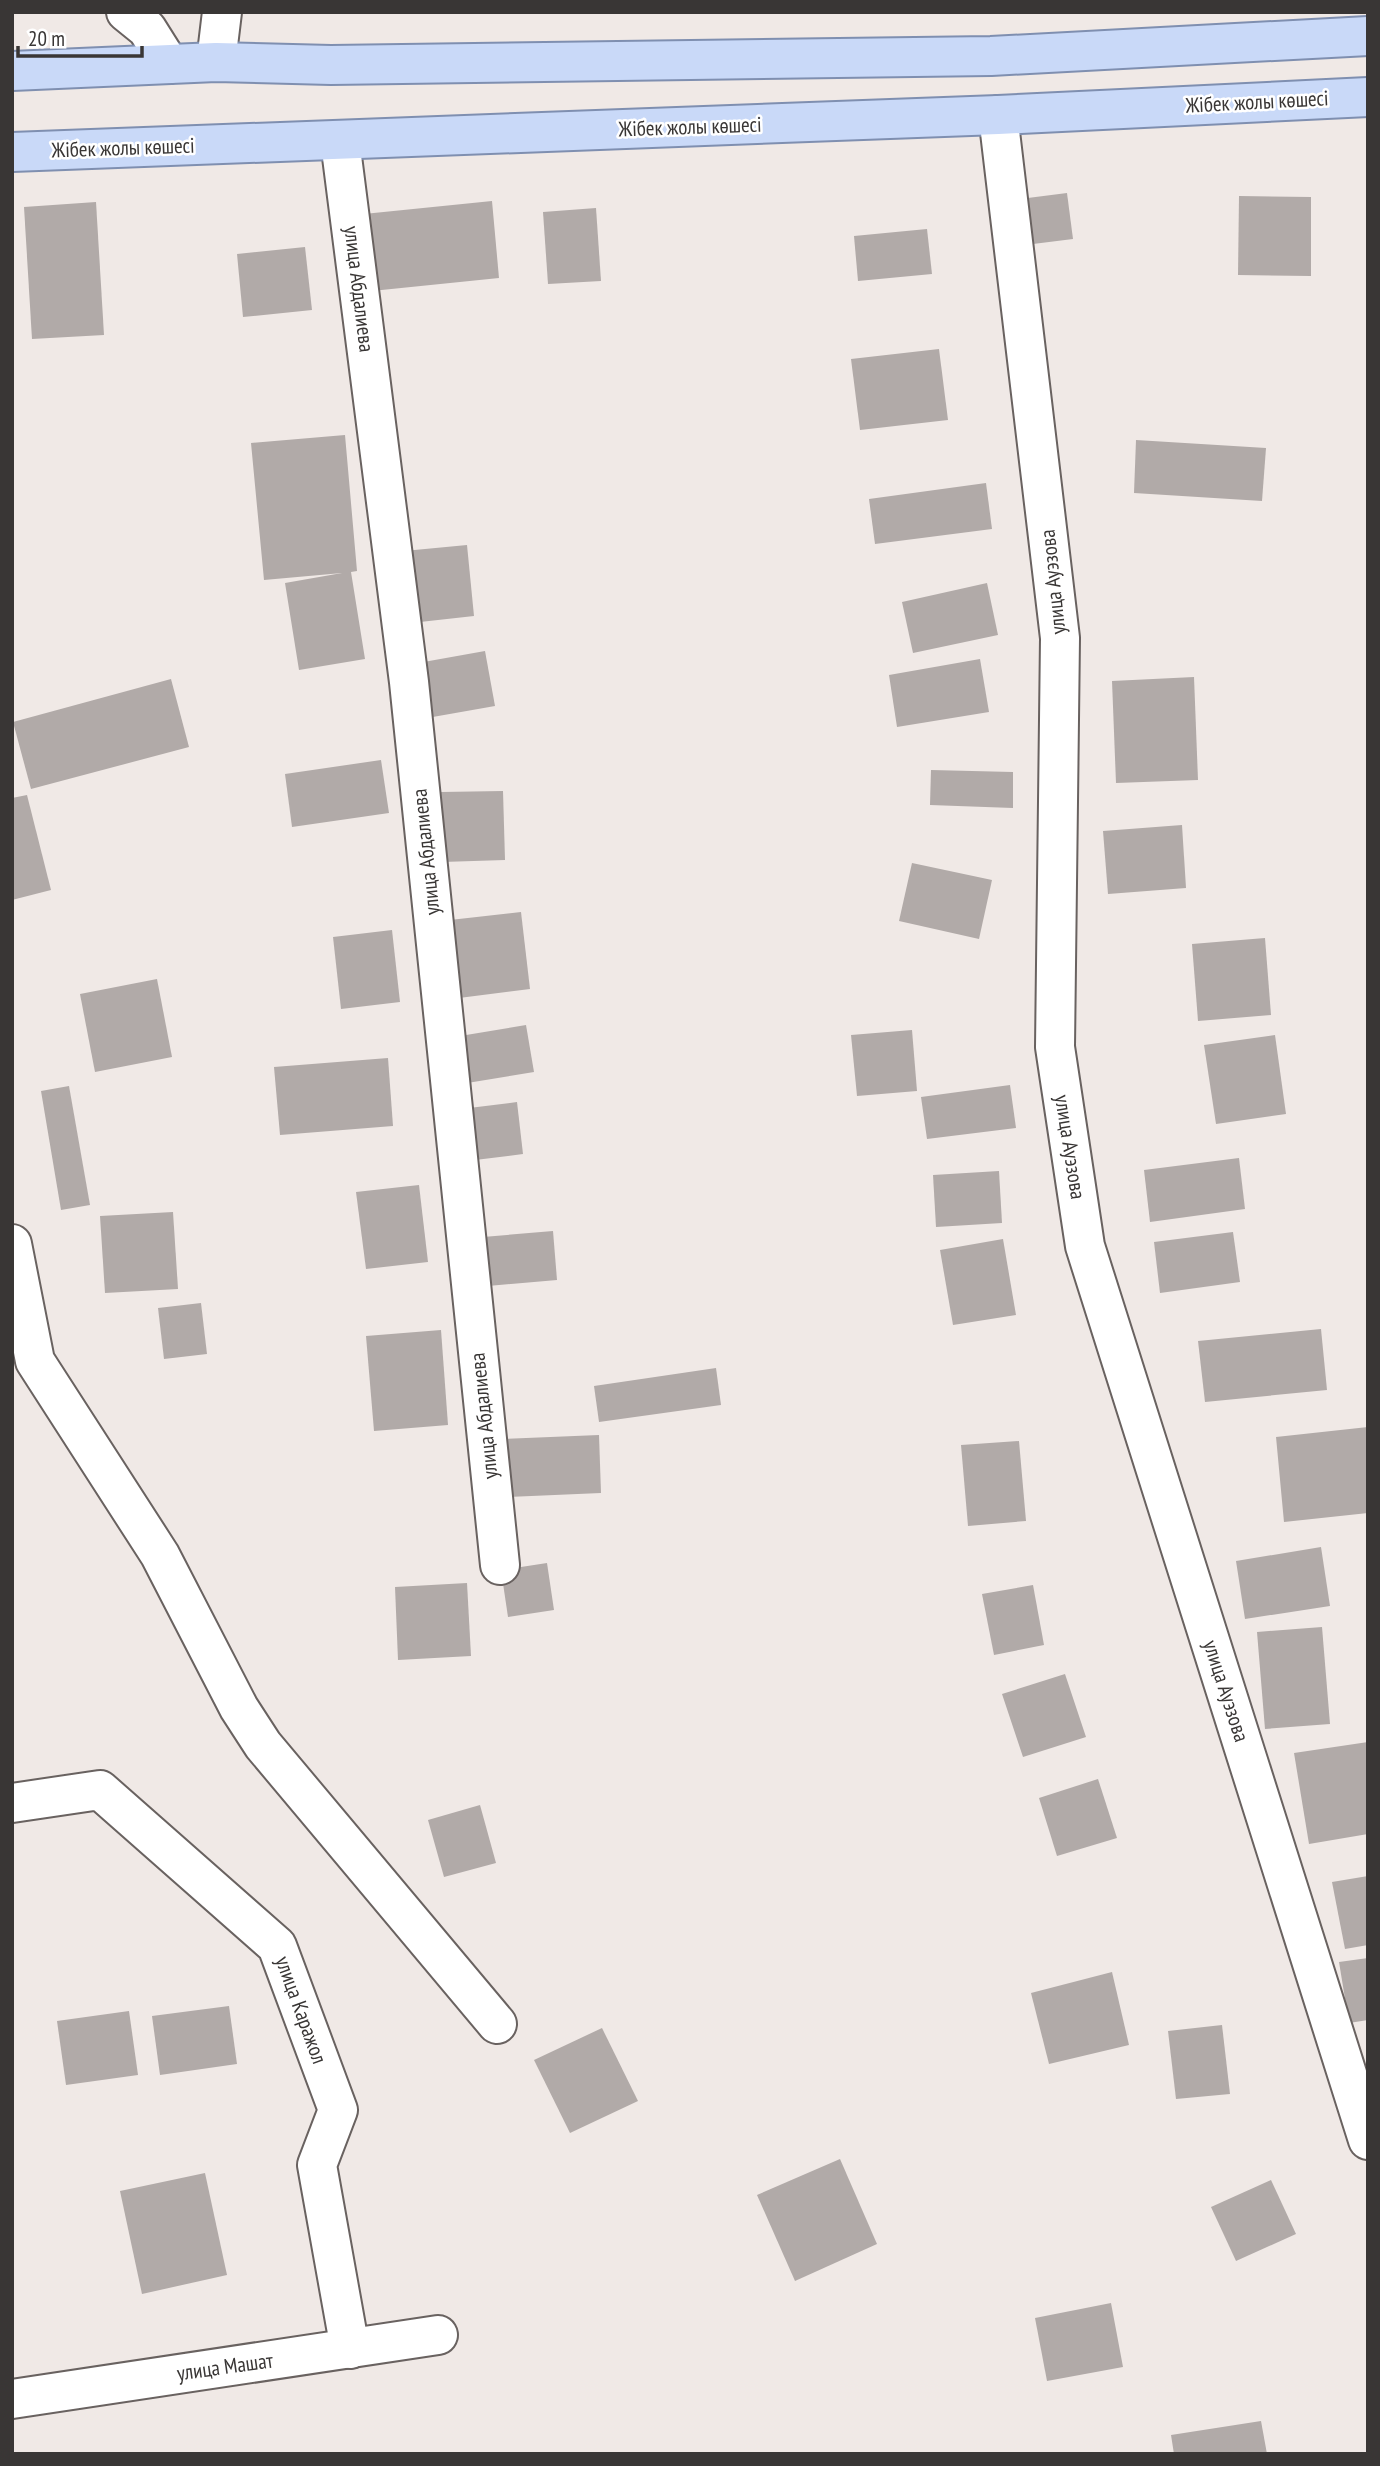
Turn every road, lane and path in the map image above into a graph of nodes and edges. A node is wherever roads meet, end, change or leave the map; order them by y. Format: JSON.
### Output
{"nodes":[{"id":1,"x":126,"y":12,"type":"edge"},
{"id":2,"x":222,"y":12,"type":"edge"},
{"id":3,"x":1368,"y":36,"type":"edge"},
{"id":4,"x":216,"y":62,"type":"junction"},
{"id":5,"x":169,"y":64,"type":"junction"},
{"id":6,"x":12,"y":71,"type":"edge"},
{"id":7,"x":1368,"y":97,"type":"edge"},
{"id":8,"x":998,"y":115,"type":"junction"},
{"id":9,"x":340,"y":141,"type":"junction"},
{"id":10,"x":12,"y":152,"type":"edge"},
{"id":11,"x":12,"y":1244,"type":"edge"},
{"id":12,"x":500,"y":1564,"type":"dead end"},
{"id":13,"x":12,"y":1803,"type":"edge"},
{"id":14,"x":497,"y":2024,"type":"dead end"},
{"id":15,"x":1368,"y":2140,"type":"edge"},
{"id":16,"x":438,"y":2334,"type":"dead end"},
{"id":17,"x":350,"y":2349,"type":"junction"},
{"id":18,"x":12,"y":2399,"type":"edge"}],
"edges":[{"from":1,"to":5,"type":"street"},
{"from":2,"to":4,"type":"street"},
{"from":3,"to":4,"type":"main road"},
{"from":4,"to":5,"type":"main road"},
{"from":5,"to":6,"type":"main road"},
{"from":7,"to":8,"type":"main road","name":"Жібек жолы көшесі"},
{"from":8,"to":9,"type":"main road","name":"Жібек жолы көшесі"},
{"from":8,"to":15,"type":"street","name":"улица Ауэзова"},
{"from":9,"to":10,"type":"main road","name":"Жібек жолы көшесі"},
{"from":9,"to":12,"type":"street","name":"улица Абдалиева"},
{"from":11,"to":14,"type":"street"},
{"from":13,"to":17,"type":"street","name":"улица Каражол"},
{"from":16,"to":17,"type":"street","name":"улица Машат"},
{"from":17,"to":18,"type":"street","name":"улица Машат"}]}
